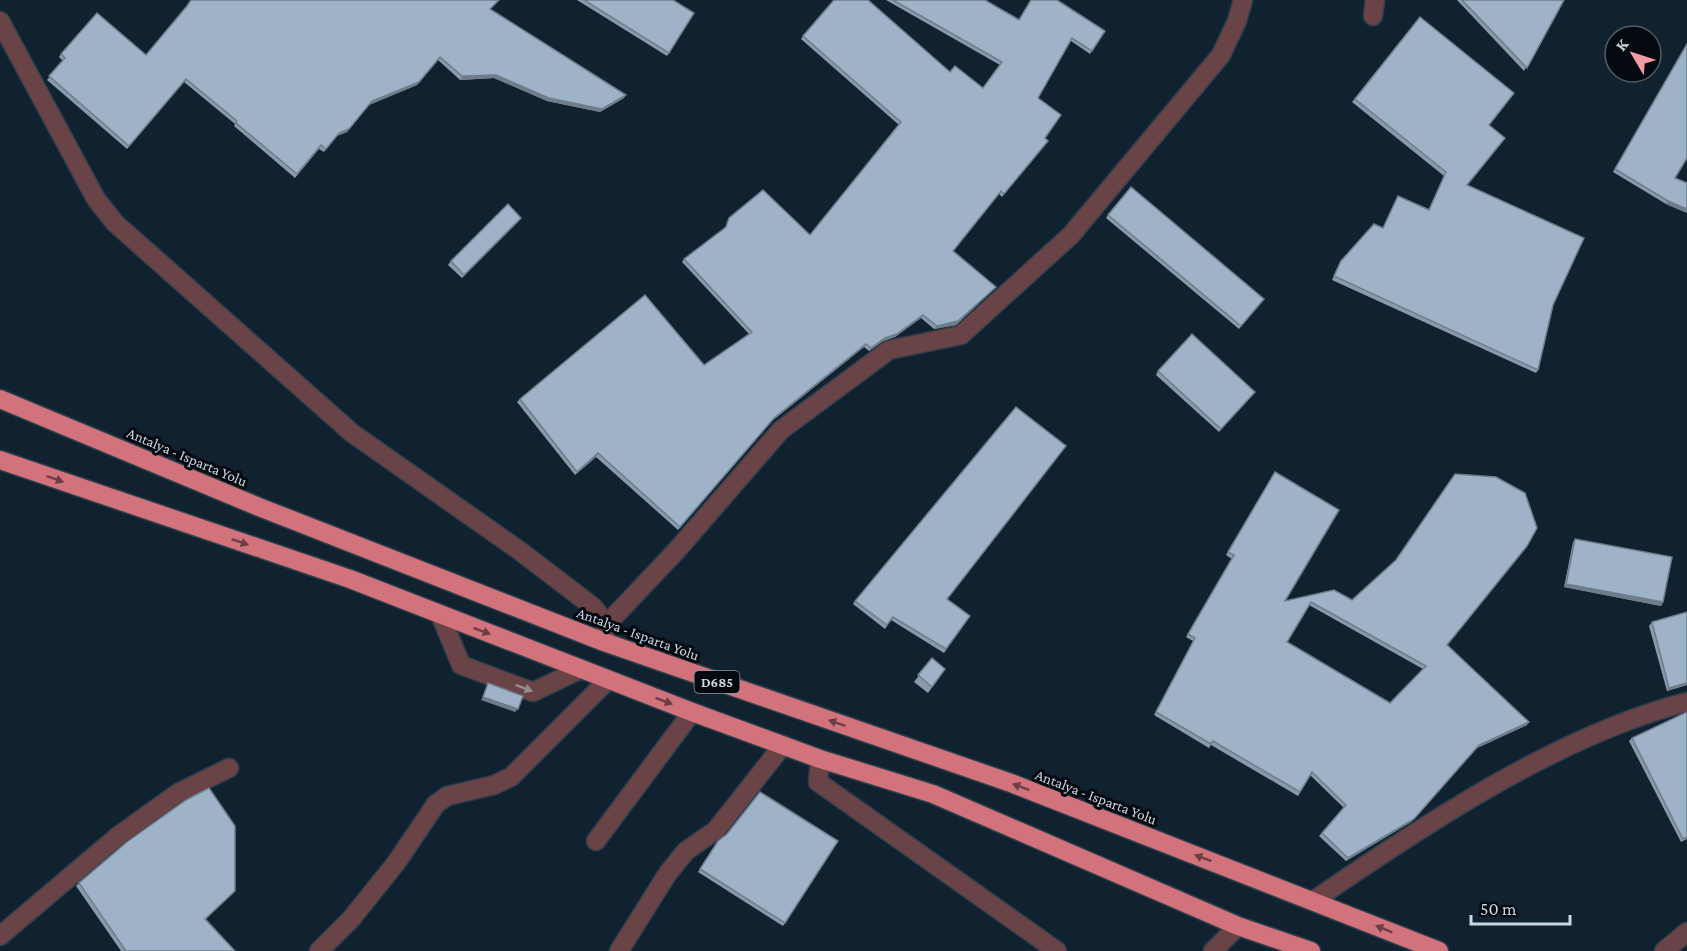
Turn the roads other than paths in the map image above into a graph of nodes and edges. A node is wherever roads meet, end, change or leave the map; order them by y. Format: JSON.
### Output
{"nodes":[{"id":1,"x":1243,"y":0,"type":"edge"},
{"id":2,"x":0,"y":21,"type":"edge"},
{"id":3,"x":0,"y":399,"type":"edge"},
{"id":4,"x":0,"y":460,"type":"edge"},
{"id":5,"x":440,"y":614,"type":"junction"},
{"id":6,"x":607,"y":624,"type":"junction"},
{"id":7,"x":604,"y":642,"type":"junction"},
{"id":8,"x":580,"y":669,"type":"junction"},
{"id":9,"x":608,"y":680,"type":"junction"},
{"id":10,"x":1687,"y":702,"type":"edge"},
{"id":11,"x":692,"y":712,"type":"junction"},
{"id":12,"x":783,"y":745,"type":"junction"},
{"id":13,"x":819,"y":759,"type":"junction"},
{"id":14,"x":229,"y":768,"type":"dead end"},
{"id":15,"x":596,"y":841,"type":"dead end"},
{"id":16,"x":1313,"y":901,"type":"junction"},
{"id":17,"x":1238,"y":926,"type":"junction"},
{"id":18,"x":1687,"y":932,"type":"edge"},
{"id":19,"x":0,"y":936,"type":"edge"},
{"id":20,"x":319,"y":951,"type":"edge"},
{"id":21,"x":619,"y":951,"type":"edge"},
{"id":22,"x":1058,"y":951,"type":"edge"},
{"id":23,"x":1213,"y":951,"type":"edge"},
{"id":24,"x":1311,"y":951,"type":"edge"},
{"id":25,"x":1439,"y":951,"type":"edge"},
{"id":26,"x":1664,"y":951,"type":"edge"}],
"edges":[{"from":1,"to":6,"type":"street"},
{"from":2,"to":6,"type":"street"},
{"from":3,"to":7,"type":"highway","name":"Antalya - Isparta Yolu","number":"D685"},
{"from":4,"to":5,"type":"highway","number":"D685","one_way":true},
{"from":5,"to":8,"type":"highway","number":"D685","one_way":true},
{"from":5,"to":8,"type":"street","one_way":true},
{"from":6,"to":7,"type":"street"},
{"from":16,"to":7,"type":"highway","name":"Antalya - Isparta Yolu","number":"D685","one_way":true},
{"from":8,"to":9,"type":"highway","number":"D685"},
{"from":9,"to":11,"type":"highway","number":"D685","one_way":true},
{"from":9,"to":20,"type":"street"},
{"from":10,"to":16,"type":"street"},
{"from":11,"to":12,"type":"highway","number":"D685"},
{"from":11,"to":15,"type":"street"},
{"from":12,"to":13,"type":"highway","number":"D685"},
{"from":12,"to":21,"type":"street"},
{"from":13,"to":17,"type":"highway","number":"D685"},
{"from":13,"to":22,"type":"street"},
{"from":14,"to":19,"type":"street"},
{"from":25,"to":16,"type":"highway","name":"Antalya - Isparta Yolu","number":"D685","one_way":true},
{"from":17,"to":23,"type":"street"},
{"from":17,"to":24,"type":"highway","number":"D685"},
{"from":18,"to":26,"type":"street"}]}
